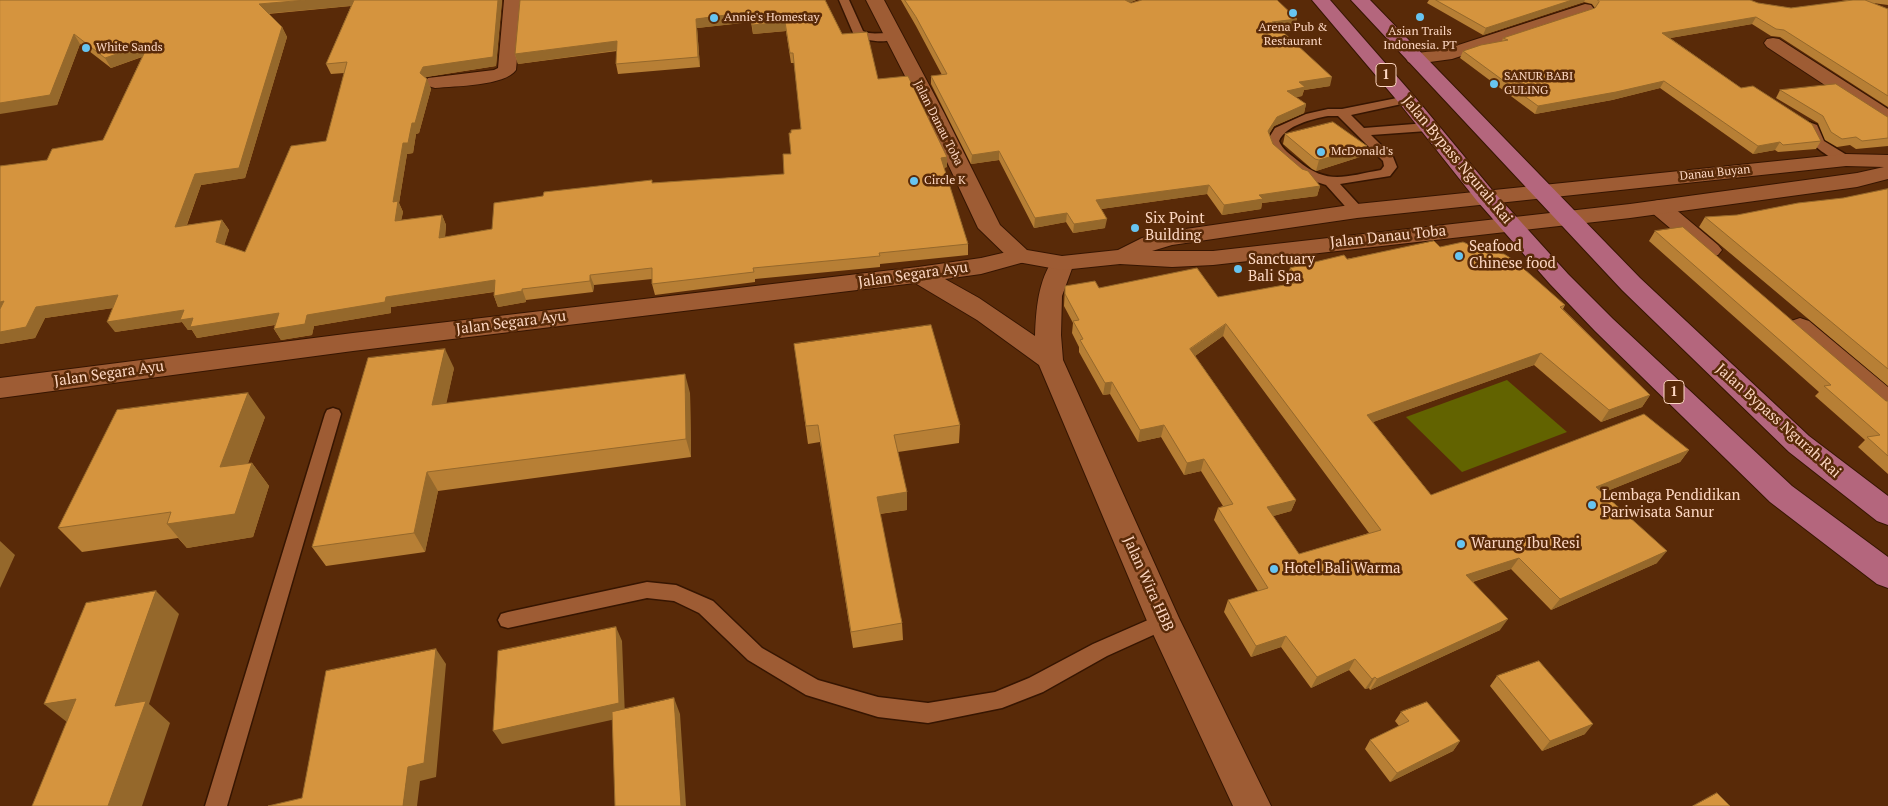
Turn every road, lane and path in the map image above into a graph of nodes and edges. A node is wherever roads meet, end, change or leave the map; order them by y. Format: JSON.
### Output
{"nodes":[{"id":1,"x":513,"y":0,"type":"edge"},
{"id":2,"x":844,"y":0,"type":"edge"},
{"id":3,"x":875,"y":0,"type":"edge"},
{"id":4,"x":1321,"y":0,"type":"edge"},
{"id":5,"x":1360,"y":0,"type":"edge"},
{"id":6,"x":1585,"y":9,"type":"edge"},
{"id":7,"x":894,"y":36,"type":"junction"},
{"id":8,"x":1773,"y":43,"type":"dead end"},
{"id":9,"x":1415,"y":58,"type":"junction"},
{"id":10,"x":435,"y":82,"type":"edge"},
{"id":11,"x":1407,"y":100,"type":"junction"},
{"id":12,"x":1346,"y":117,"type":"junction"},
{"id":13,"x":1798,"y":118,"type":"edge"},
{"id":14,"x":1888,"y":118,"type":"edge"},
{"id":15,"x":1331,"y":126,"type":"edge"},
{"id":16,"x":1427,"y":126,"type":"junction"},
{"id":17,"x":1362,"y":132,"type":"junction"},
{"id":18,"x":1302,"y":133,"type":"edge"},
{"id":19,"x":1273,"y":140,"type":"junction"},
{"id":20,"x":1846,"y":160,"type":"junction"},
{"id":21,"x":1888,"y":161,"type":"edge"},
{"id":22,"x":1888,"y":173,"type":"edge"},
{"id":23,"x":1331,"y":182,"type":"junction"},
{"id":24,"x":1542,"y":191,"type":"junction"},
{"id":25,"x":1485,"y":196,"type":"junction"},
{"id":26,"x":1658,"y":207,"type":"junction"},
{"id":27,"x":1357,"y":211,"type":"junction"},
{"id":28,"x":1566,"y":218,"type":"junction"},
{"id":29,"x":1510,"y":224,"type":"junction"},
{"id":30,"x":1020,"y":256,"type":"junction"},
{"id":31,"x":1120,"y":257,"type":"junction"},
{"id":32,"x":1062,"y":263,"type":"junction"},
{"id":33,"x":1725,"y":264,"type":"edge"},
{"id":34,"x":918,"y":275,"type":"junction"},
{"id":35,"x":1784,"y":314,"type":"edge"},
{"id":36,"x":1050,"y":360,"type":"junction"},
{"id":37,"x":0,"y":388,"type":"edge"},
{"id":38,"x":1888,"y":402,"type":"edge"},
{"id":39,"x":333,"y":414,"type":"dead end"},
{"id":40,"x":1888,"y":513,"type":"edge"},
{"id":41,"x":1888,"y":575,"type":"edge"},
{"id":42,"x":508,"y":620,"type":"dead end"},
{"id":43,"x":1164,"y":621,"type":"junction"},
{"id":44,"x":216,"y":806,"type":"edge"},
{"id":45,"x":1252,"y":806,"type":"edge"}],
"edges":[{"from":1,"to":10,"type":"street"},
{"from":2,"to":7,"type":"lane"},
{"from":3,"to":7,"type":"street","name":"Jalan Danau Toba"},
{"from":4,"to":11,"type":"highway","name":"Jalan Bypass Ngurah Rai","number":"1"},
{"from":5,"to":9,"type":"highway","name":"Jalan Bypass Ngurah Rai","number":"1"},
{"from":6,"to":9,"type":"street"},
{"from":7,"to":30,"type":"street","name":"Jalan Danau Toba"},
{"from":8,"to":14,"type":"street"},
{"from":9,"to":24,"type":"highway","name":"Jalan Bypass Ngurah Rai","number":"1"},
{"from":11,"to":12,"type":"lane"},
{"from":11,"to":16,"type":"highway","name":"Jalan Bypass Ngurah Rai","number":"1"},
{"from":12,"to":15,"type":"lane"},
{"from":12,"to":17,"type":"lane"},
{"from":12,"to":19,"type":"lane"},
{"from":13,"to":20,"type":"lane"},
{"from":16,"to":17,"type":"lane"},
{"from":16,"to":25,"type":"highway","name":"Jalan Bypass Ngurah Rai","number":"1"},
{"from":17,"to":23,"type":"lane"},
{"from":18,"to":19,"type":"lane"},
{"from":19,"to":23,"type":"lane"},
{"from":20,"to":21,"type":"street","name":"Danau Buyan"},
{"from":20,"to":24,"type":"street","name":"Danau Buyan"},
{"from":22,"to":26,"type":"street","name":"Danau Buyan"},
{"from":23,"to":27,"type":"lane"},
{"from":24,"to":25,"type":"street","name":"Jalan Danau Toba"},
{"from":24,"to":28,"type":"highway","name":"Jalan Bypass Ngurah Rai","number":"1"},
{"from":25,"to":27,"type":"street","name":"Jalan Danau Toba"},
{"from":25,"to":29,"type":"highway","name":"Jalan Bypass Ngurah Rai","number":"1"},
{"from":26,"to":28,"type":"street","name":"Danau Buyan"},
{"from":26,"to":33,"type":"street"},
{"from":27,"to":31,"type":"street","name":"Jalan Danau Toba"},
{"from":28,"to":29,"type":"street","name":"Jalan Danau Toba"},
{"from":28,"to":40,"type":"highway","name":"Jalan Bypass Ngurah Rai","number":"1"},
{"from":29,"to":31,"type":"street","name":"Jalan Danau Toba"},
{"from":29,"to":41,"type":"highway","name":"Jalan Bypass Ngurah Rai","number":"1"},
{"from":30,"to":32,"type":"street","name":"Jalan Danau Toba"},
{"from":30,"to":34,"type":"street","name":"Jalan Segara Ayu"},
{"from":31,"to":32,"type":"street","name":"Jalan Danau Toba"},
{"from":32,"to":36,"type":"street","name":"Jalan Wira HBB"},
{"from":34,"to":36,"type":"street","name":"Jalan Wira HBB"},
{"from":34,"to":37,"type":"street","name":"Jalan Segara Ayu"},
{"from":35,"to":38,"type":"street"},
{"from":36,"to":43,"type":"street","name":"Jalan Wira HBB"},
{"from":39,"to":44,"type":"lane"},
{"from":42,"to":43,"type":"lane"},
{"from":43,"to":45,"type":"street","name":"Jalan Wira HBB"}]}
